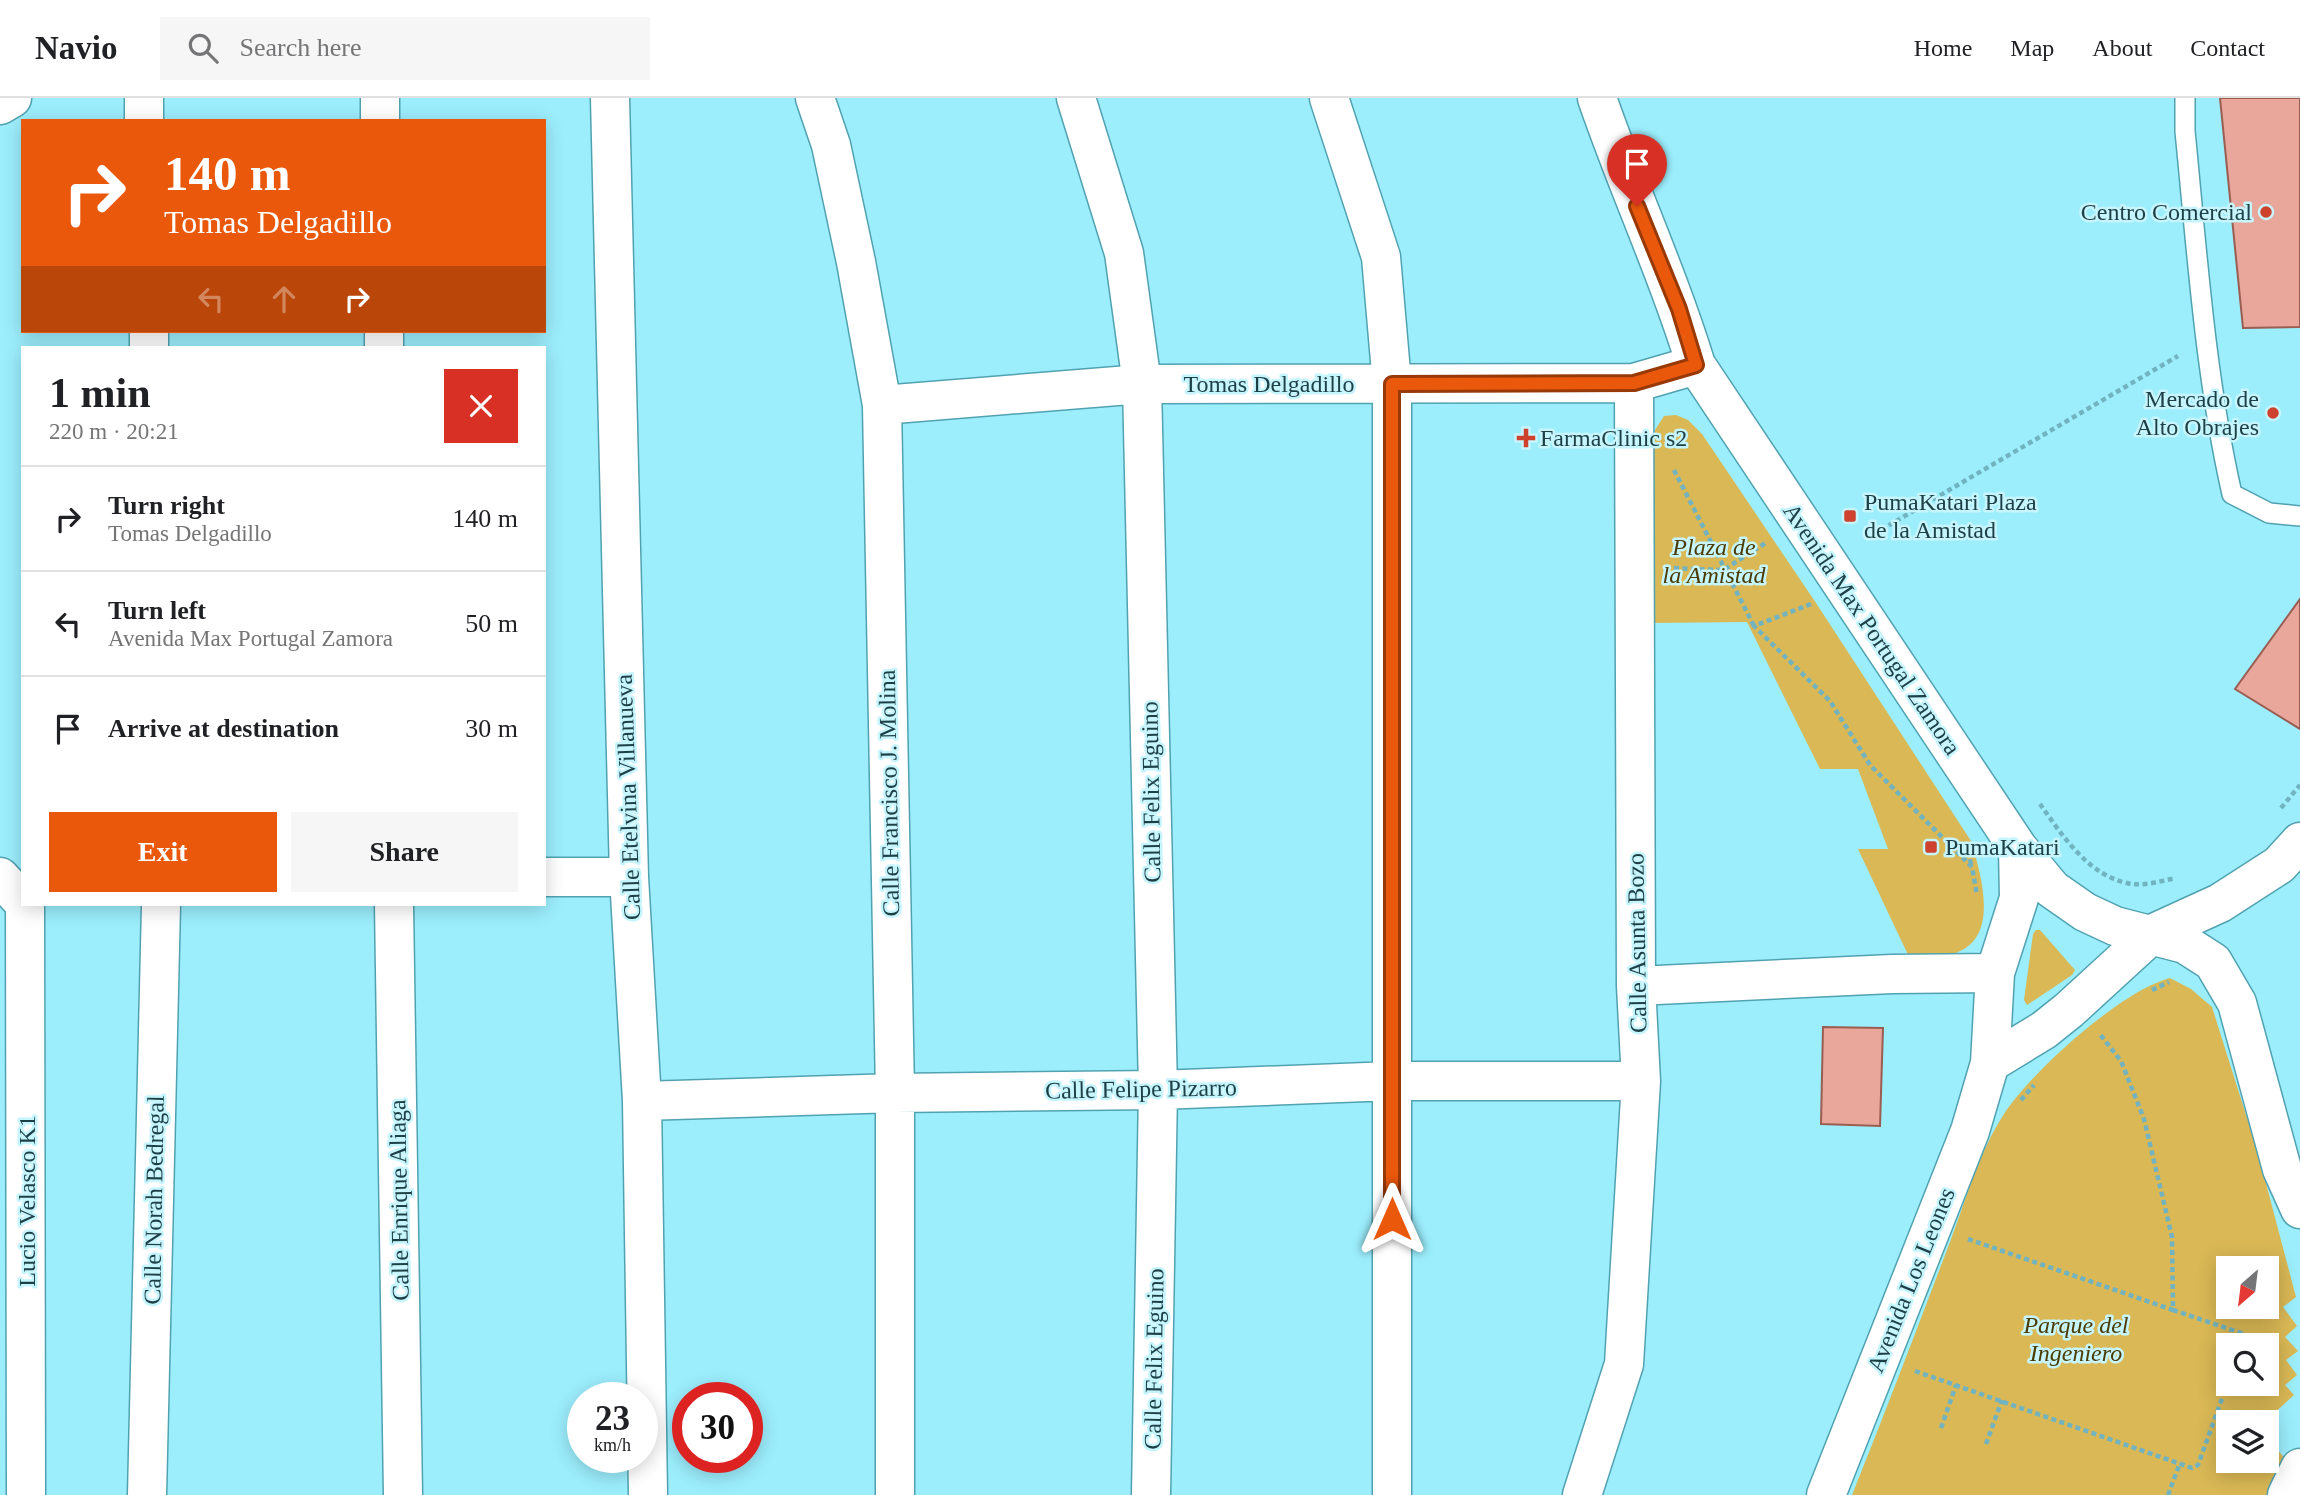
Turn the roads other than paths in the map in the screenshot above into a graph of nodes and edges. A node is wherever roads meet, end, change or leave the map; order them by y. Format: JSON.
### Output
{"nodes":[{"id":1,"x":12,"y":98,"type":"edge"},
{"id":2,"x":144,"y":98,"type":"edge"},
{"id":3,"x":380,"y":98,"type":"edge"},
{"id":4,"x":610,"y":98,"type":"edge"},
{"id":5,"x":815,"y":98,"type":"edge"},
{"id":6,"x":1076,"y":98,"type":"edge"},
{"id":7,"x":1329,"y":98,"type":"edge"},
{"id":8,"x":1597,"y":98,"type":"edge"},
{"id":9,"x":2185,"y":98,"type":"edge"},
{"id":10,"x":0,"y":105,"type":"edge"},
{"id":11,"x":144,"y":119,"type":"edge"},
{"id":12,"x":380,"y":119,"type":"edge"},
{"id":13,"x":1696,"y":365,"type":"junction"},
{"id":14,"x":1634,"y":383,"type":"junction"},
{"id":15,"x":1142,"y":384,"type":"junction"},
{"id":16,"x":1392,"y":384,"type":"junction"},
{"id":17,"x":882,"y":405,"type":"junction"},
{"id":18,"x":2300,"y":516,"type":"edge"},
{"id":19,"x":2300,"y":842,"type":"edge"},
{"id":20,"x":2018,"y":848,"type":"junction"},
{"id":21,"x":0,"y":877,"type":"edge"},
{"id":22,"x":546,"y":877,"type":"edge"},
{"id":23,"x":629,"y":877,"type":"junction"},
{"id":24,"x":21,"y":900,"type":"edge"},
{"id":25,"x":25,"y":906,"type":"edge"},
{"id":26,"x":161,"y":906,"type":"edge"},
{"id":27,"x":394,"y":906,"type":"edge"},
{"id":28,"x":2152,"y":934,"type":"junction"},
{"id":29,"x":1995,"y":973,"type":"junction"},
{"id":30,"x":1636,"y":986,"type":"junction"},
{"id":31,"x":1990,"y":1063,"type":"junction"},
{"id":32,"x":1392,"y":1081,"type":"junction"},
{"id":33,"x":1641,"y":1081,"type":"junction"},
{"id":34,"x":1158,"y":1090,"type":"junction"},
{"id":35,"x":895,"y":1093,"type":"junction"},
{"id":36,"x":642,"y":1101,"type":"junction"},
{"id":37,"x":2300,"y":1209,"type":"edge"},
{"id":38,"x":2300,"y":1468,"type":"edge"},
{"id":39,"x":26,"y":1495,"type":"edge"},
{"id":40,"x":148,"y":1495,"type":"edge"},
{"id":41,"x":403,"y":1495,"type":"edge"},
{"id":42,"x":648,"y":1495,"type":"edge"},
{"id":43,"x":895,"y":1495,"type":"edge"},
{"id":44,"x":1151,"y":1495,"type":"edge"},
{"id":45,"x":1392,"y":1495,"type":"edge"},
{"id":46,"x":1582,"y":1495,"type":"edge"},
{"id":47,"x":1826,"y":1495,"type":"edge"},
{"id":48,"x":2287,"y":1495,"type":"edge"}],
"edges":[{"from":1,"to":10,"type":"street"},
{"from":2,"to":11,"type":"street"},
{"from":3,"to":12,"type":"street"},
{"from":4,"to":23,"type":"street","name":"Calle Etelvina Villanueva"},
{"from":5,"to":17,"type":"street","name":"Calle Francisco J. Molina"},
{"from":6,"to":15,"type":"street","name":"Calle Felix Eguino"},
{"from":7,"to":16,"type":"street"},
{"from":8,"to":13,"type":"street","name":"Avenida Max Portugal Zamora"},
{"from":9,"to":18,"type":"lane"},
{"from":13,"to":14,"type":"street","name":"Tomas Delgadillo"},
{"from":13,"to":20,"type":"street","name":"Avenida Max Portugal Zamora"},
{"from":14,"to":16,"type":"street","name":"Tomas Delgadillo"},
{"from":14,"to":30,"type":"street","name":"Calle Asunta Bozo"},
{"from":15,"to":16,"type":"street","name":"Tomas Delgadillo"},
{"from":15,"to":17,"type":"street","name":"Tomas Delgadillo"},
{"from":15,"to":34,"type":"street","name":"Calle Felix Eguino"},
{"from":16,"to":32,"type":"street"},
{"from":17,"to":35,"type":"street","name":"Calle Francisco J. Molina"},
{"from":19,"to":28,"type":"street"},
{"from":20,"to":28,"type":"street","name":"Avenida Max Portugal Zamora"},
{"from":20,"to":29,"type":"street","name":"Avenida Los Leones"},
{"from":21,"to":24,"type":"street"},
{"from":22,"to":23,"type":"street"},
{"from":23,"to":36,"type":"street","name":"Calle Etelvina Villanueva"},
{"from":25,"to":39,"type":"street","name":"Lucio Velasco K1"},
{"from":26,"to":40,"type":"street","name":"Calle Norah Bedregal"},
{"from":27,"to":41,"type":"street","name":"Calle Enrique Aliaga"},
{"from":28,"to":31,"type":"street"},
{"from":28,"to":37,"type":"street","name":"Avenida Max Portugal Zamora"},
{"from":29,"to":30,"type":"street"},
{"from":29,"to":31,"type":"street","name":"Avenida Los Leones"},
{"from":30,"to":33,"type":"street","name":"Calle Asunta Bozo"},
{"from":31,"to":47,"type":"street","name":"Avenida Los Leones"},
{"from":32,"to":33,"type":"street","name":"Calle Felipe Pizarro"},
{"from":32,"to":34,"type":"street","name":"Calle Felipe Pizarro"},
{"from":32,"to":45,"type":"street"},
{"from":33,"to":46,"type":"street","name":"Calle Asunta Bozo"},
{"from":34,"to":35,"type":"street","name":"Calle Felipe Pizarro"},
{"from":34,"to":44,"type":"street","name":"Calle Felix Eguino"},
{"from":35,"to":36,"type":"street","name":"Calle Felipe Pizarro"},
{"from":35,"to":43,"type":"street","name":"Calle Francisco J. Molina"},
{"from":36,"to":42,"type":"street","name":"Calle Etelvina Villanueva"},
{"from":38,"to":48,"type":"street"}]}
